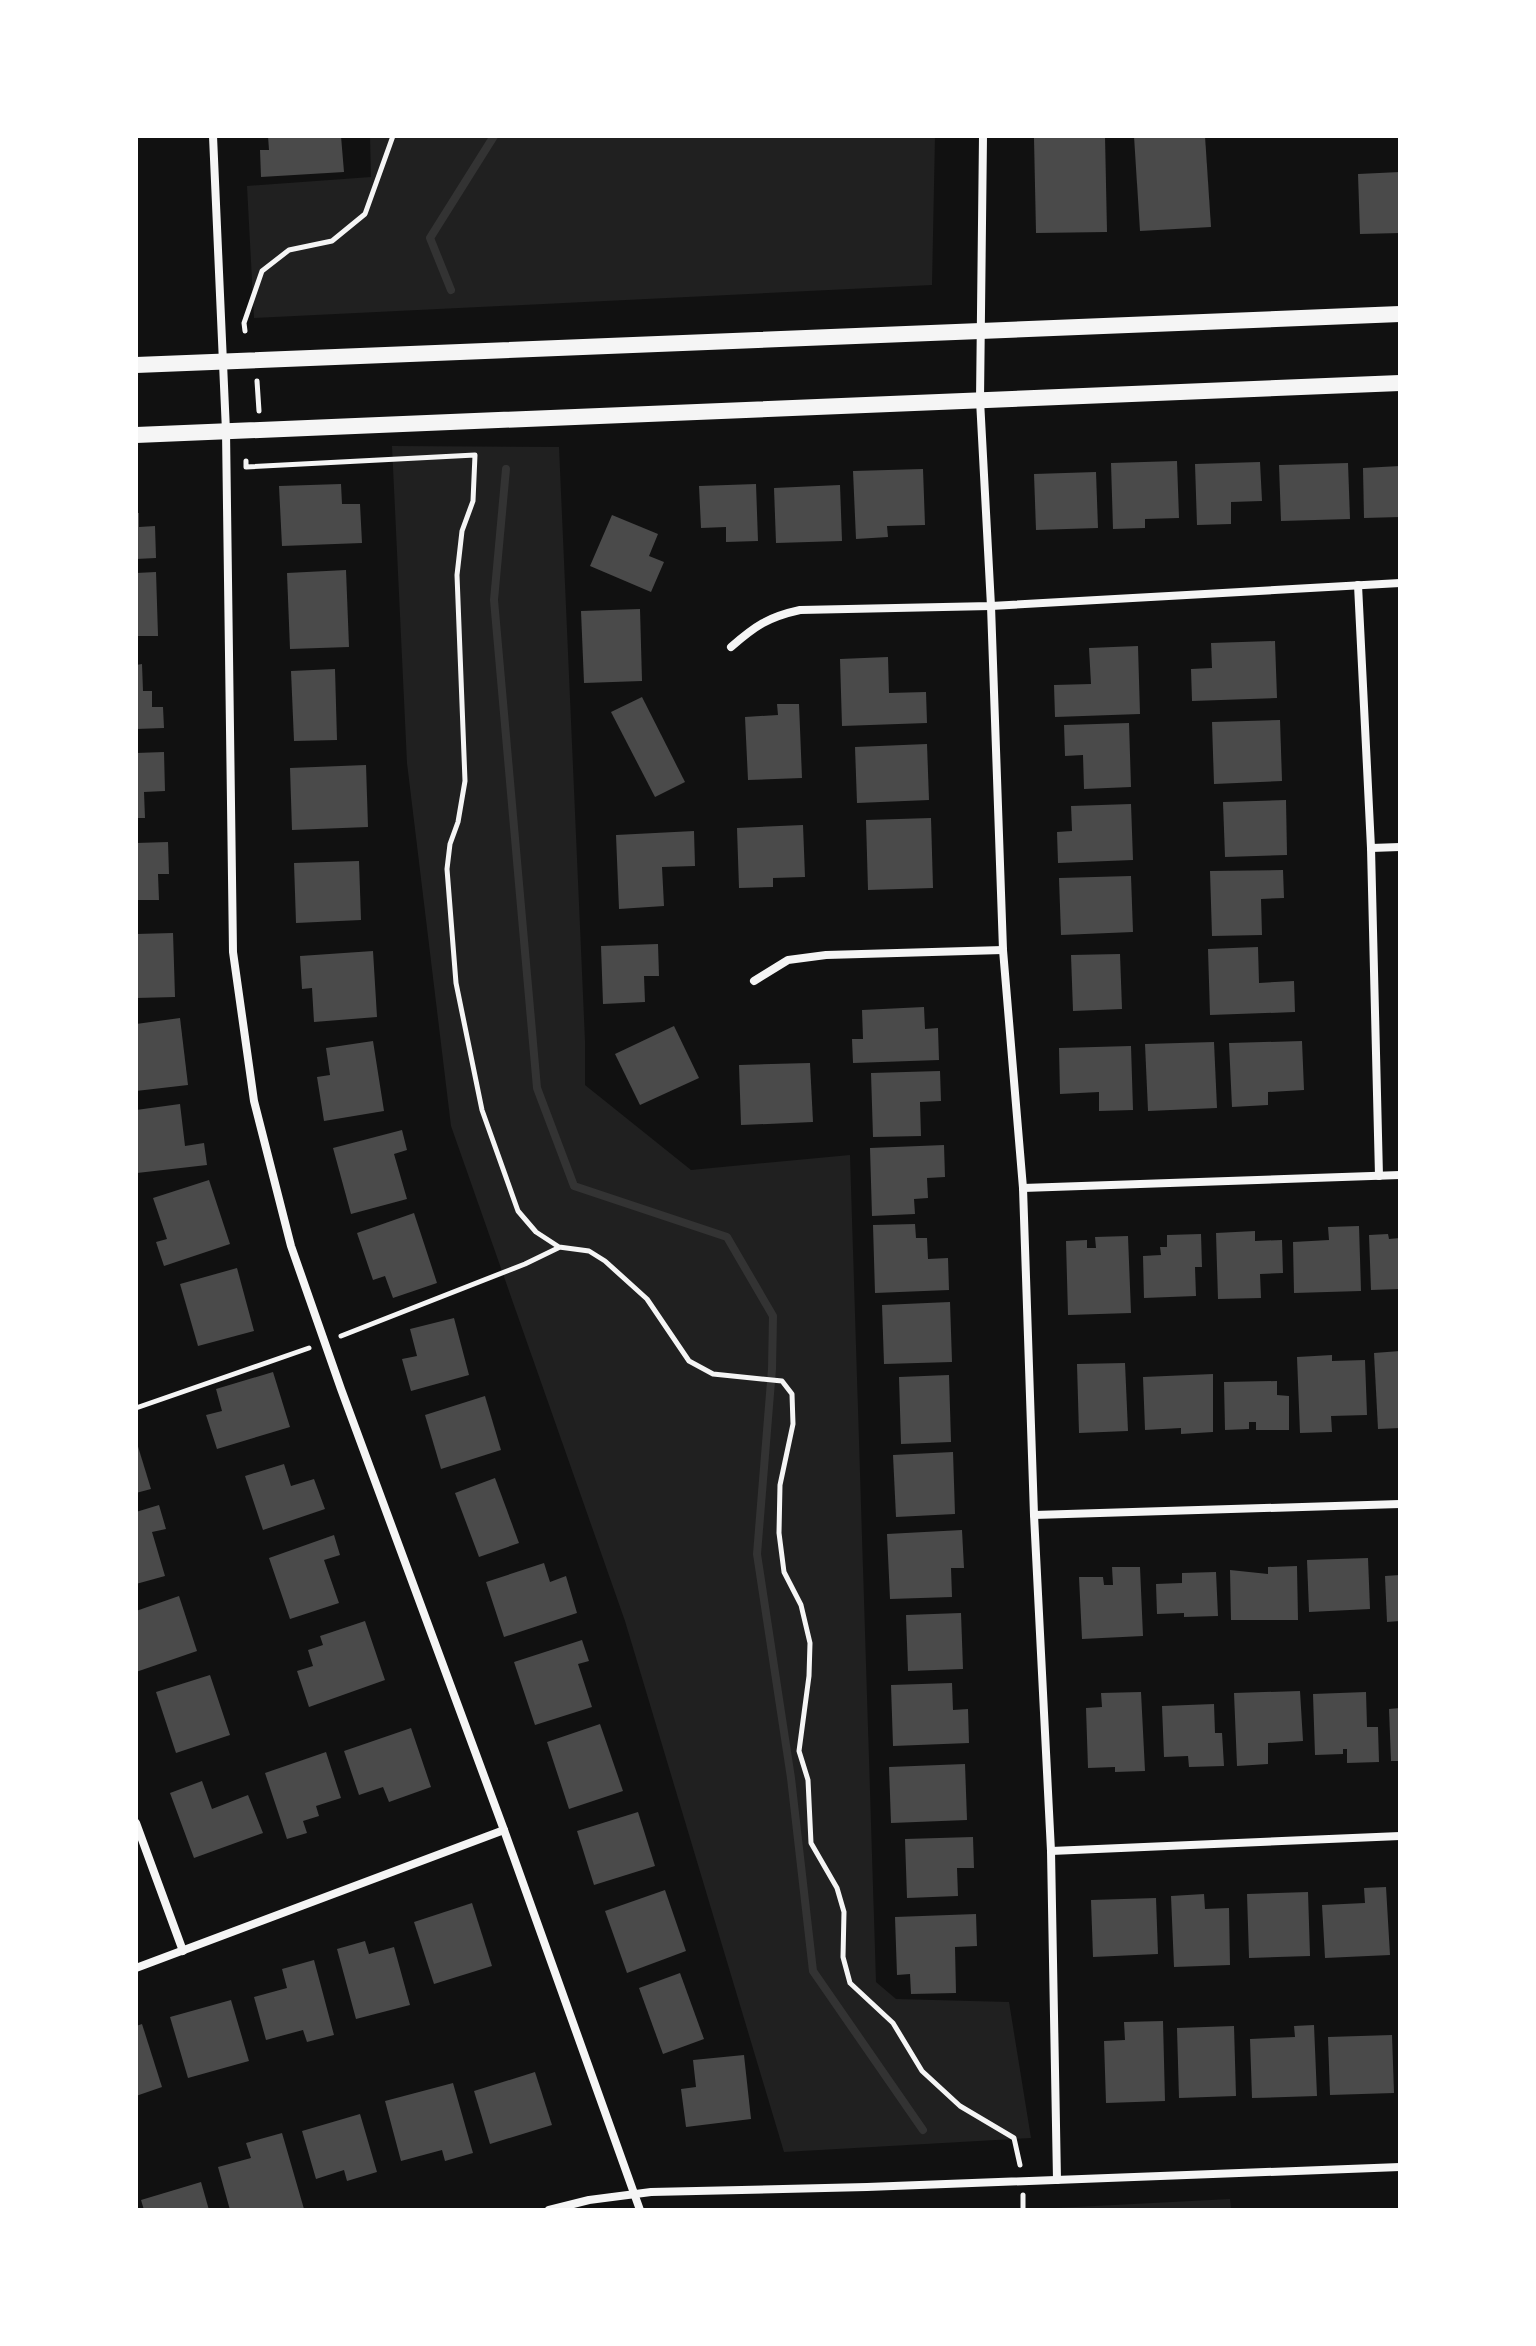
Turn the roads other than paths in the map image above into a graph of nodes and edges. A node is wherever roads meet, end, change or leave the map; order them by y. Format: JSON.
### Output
{"nodes":[{"id":1,"x":213,"y":136,"type":"edge"},
{"id":2,"x":983,"y":136,"type":"edge"},
{"id":3,"x":1400,"y":314,"type":"edge"},
{"id":4,"x":983,"y":329,"type":"junction"},
{"id":5,"x":223,"y":362,"type":"junction"},
{"id":6,"x":136,"y":365,"type":"edge"},
{"id":7,"x":1400,"y":383,"type":"edge"},
{"id":8,"x":980,"y":400,"type":"junction"},
{"id":9,"x":226,"y":431,"type":"junction"},
{"id":10,"x":136,"y":435,"type":"edge"},
{"id":11,"x":1400,"y":583,"type":"edge"},
{"id":12,"x":1358,"y":585,"type":"junction"},
{"id":13,"x":991,"y":606,"type":"junction"},
{"id":14,"x":731,"y":647,"type":"dead end"},
{"id":15,"x":1400,"y":847,"type":"edge"},
{"id":16,"x":1371,"y":848,"type":"junction"},
{"id":17,"x":1003,"y":950,"type":"junction"},
{"id":18,"x":754,"y":981,"type":"dead end"},
{"id":19,"x":1400,"y":1175,"type":"edge"},
{"id":20,"x":1379,"y":1176,"type":"junction"},
{"id":21,"x":1023,"y":1188,"type":"junction"},
{"id":22,"x":1400,"y":1504,"type":"edge"},
{"id":23,"x":1034,"y":1515,"type":"junction"},
{"id":24,"x":136,"y":1823,"type":"edge"},
{"id":25,"x":504,"y":1830,"type":"junction"},
{"id":26,"x":1400,"y":1836,"type":"edge"},
{"id":27,"x":1051,"y":1851,"type":"junction"},
{"id":28,"x":183,"y":1951,"type":"junction"},
{"id":29,"x":136,"y":1968,"type":"edge"},
{"id":30,"x":1400,"y":2167,"type":"edge"},
{"id":31,"x":1057,"y":2180,"type":"junction"},
{"id":32,"x":634,"y":2194,"type":"junction"},
{"id":33,"x":549,"y":2210,"type":"edge"},
{"id":34,"x":640,"y":2210,"type":"edge"}],
"edges":[{"from":1,"to":5,"type":"street"},
{"from":2,"to":4,"type":"street"},
{"from":3,"to":4,"type":"main road"},
{"from":4,"to":5,"type":"main road"},
{"from":4,"to":8,"type":"street"},
{"from":5,"to":6,"type":"main road"},
{"from":5,"to":9,"type":"street"},
{"from":7,"to":8,"type":"main road"},
{"from":8,"to":9,"type":"main road"},
{"from":8,"to":13,"type":"street"},
{"from":9,"to":10,"type":"main road"},
{"from":9,"to":25,"type":"street"},
{"from":11,"to":12,"type":"street"},
{"from":12,"to":13,"type":"street"},
{"from":12,"to":16,"type":"street"},
{"from":13,"to":14,"type":"street"},
{"from":13,"to":17,"type":"street"},
{"from":15,"to":16,"type":"street"},
{"from":16,"to":20,"type":"street"},
{"from":17,"to":18,"type":"street"},
{"from":17,"to":21,"type":"street"},
{"from":19,"to":20,"type":"street"},
{"from":20,"to":21,"type":"street"},
{"from":21,"to":23,"type":"street"},
{"from":22,"to":23,"type":"street"},
{"from":23,"to":27,"type":"street"},
{"from":24,"to":28,"type":"street"},
{"from":25,"to":28,"type":"street"},
{"from":25,"to":32,"type":"street"},
{"from":26,"to":27,"type":"street"},
{"from":27,"to":31,"type":"street"},
{"from":28,"to":29,"type":"street"},
{"from":30,"to":31,"type":"street"},
{"from":31,"to":32,"type":"street"},
{"from":32,"to":33,"type":"street"},
{"from":32,"to":34,"type":"street"}]}
